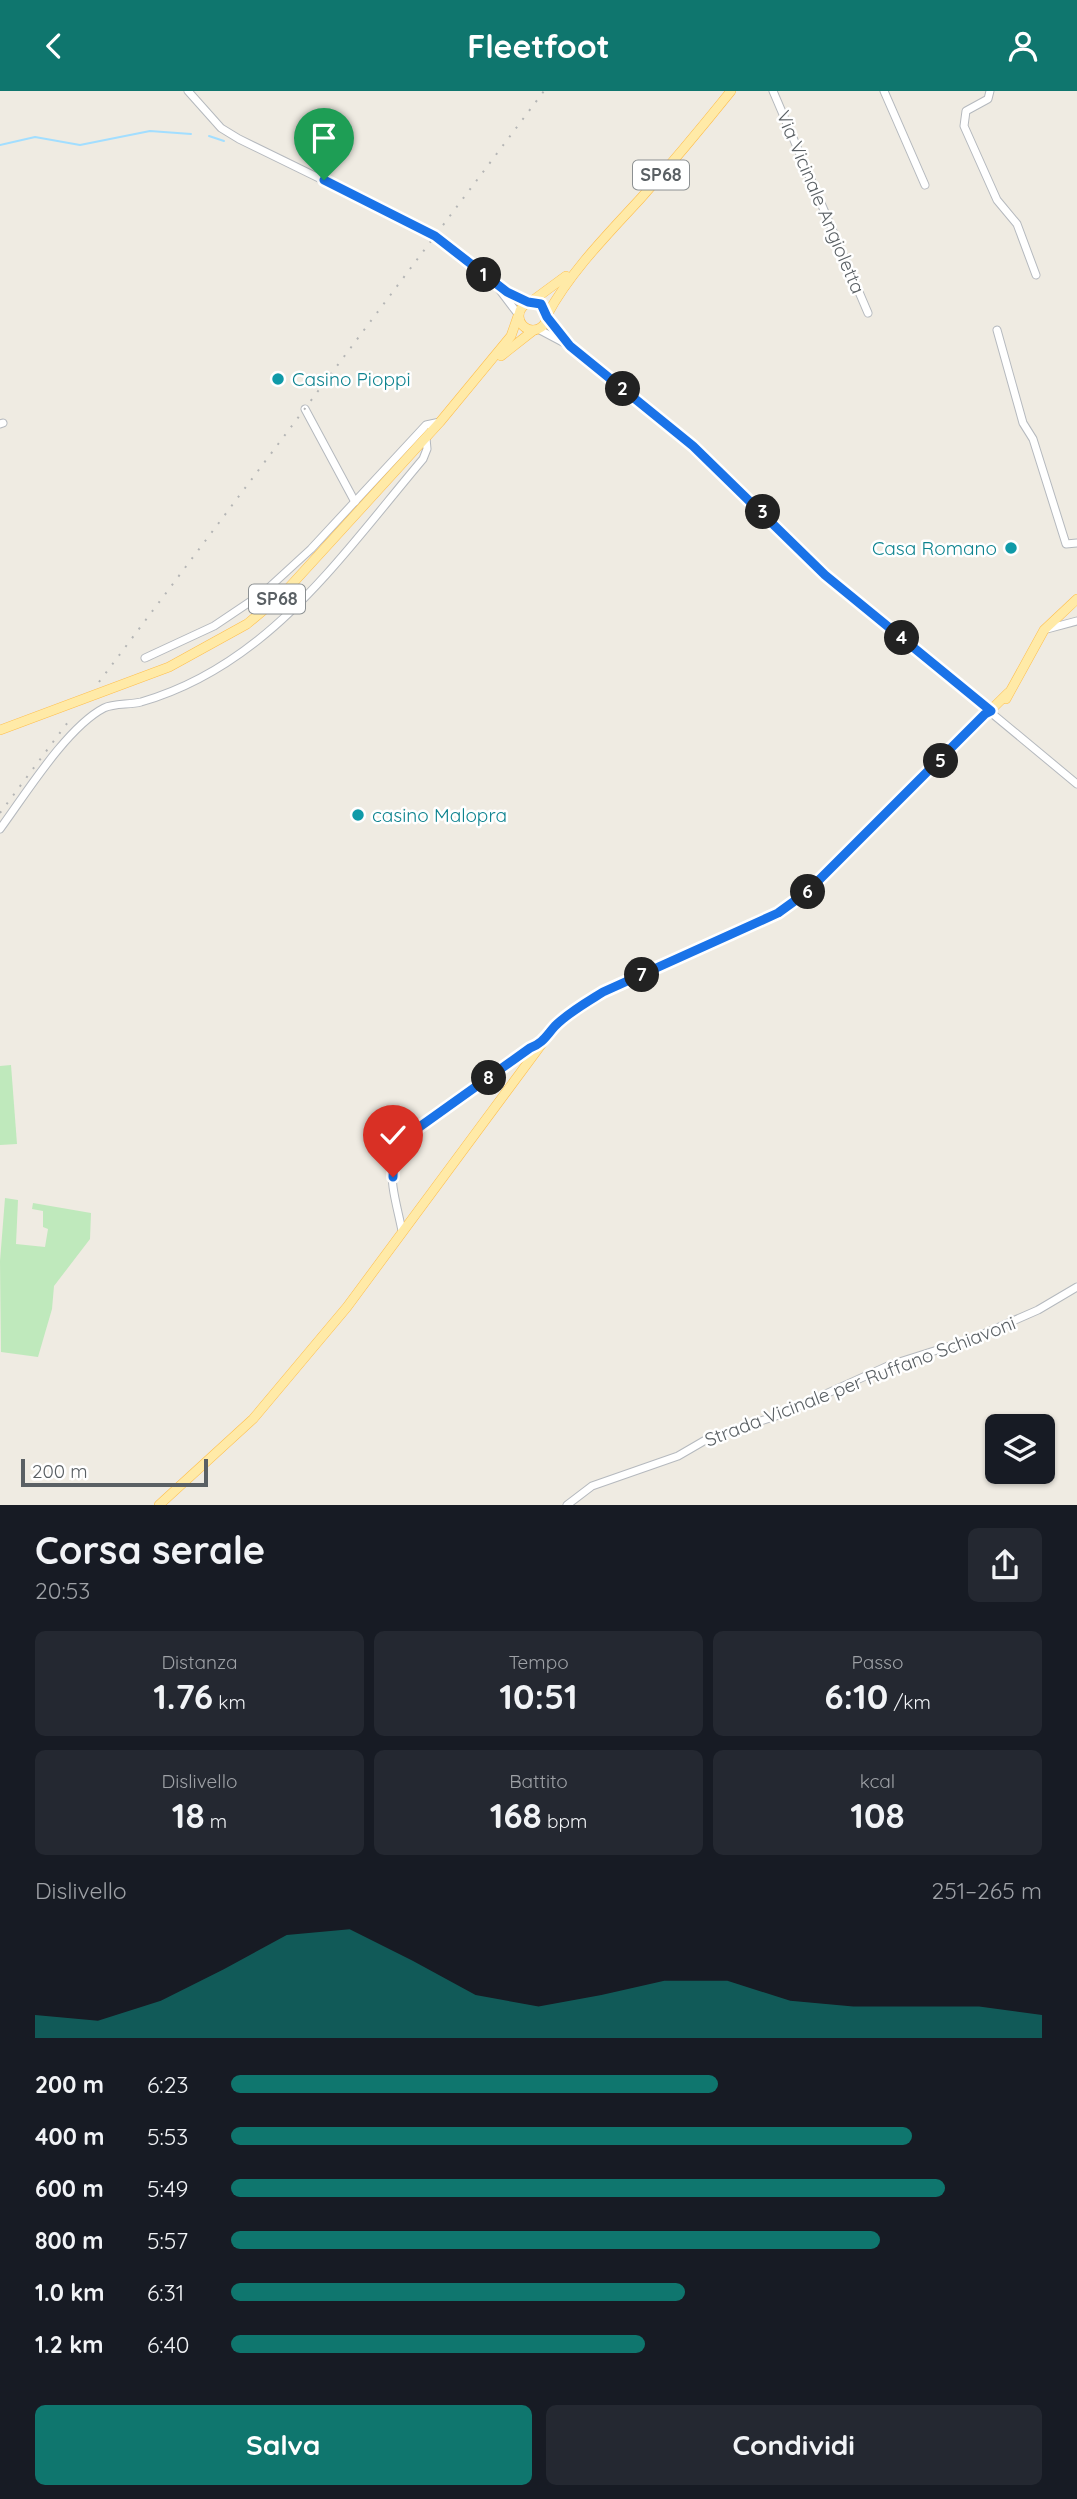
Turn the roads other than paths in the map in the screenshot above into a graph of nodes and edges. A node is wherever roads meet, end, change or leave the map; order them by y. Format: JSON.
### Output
{"nodes":[{"id":1,"x":188,"y":91,"type":"edge"},
{"id":2,"x":731,"y":91,"type":"edge"},
{"id":3,"x":773,"y":91,"type":"edge"},
{"id":4,"x":884,"y":91,"type":"edge"},
{"id":5,"x":990,"y":91,"type":"edge"},
{"id":6,"x":925,"y":185,"type":"dead end"},
{"id":7,"x":588,"y":256,"type":"junction"},
{"id":8,"x":1036,"y":275,"type":"dead end"},
{"id":9,"x":494,"y":283,"type":"junction"},
{"id":10,"x":530,"y":302,"type":"junction"},
{"id":11,"x":869,"y":313,"type":"dead end"},
{"id":12,"x":518,"y":315,"type":"junction"},
{"id":13,"x":547,"y":316,"type":"junction"},
{"id":14,"x":537,"y":329,"type":"junction"},
{"id":15,"x":997,"y":330,"type":"dead end"},
{"id":16,"x":570,"y":346,"type":"junction"},
{"id":17,"x":485,"y":371,"type":"junction"},
{"id":18,"x":304,"y":409,"type":"dead end"},
{"id":19,"x":440,"y":422,"type":"junction"},
{"id":20,"x":426,"y":438,"type":"junction"},
{"id":21,"x":355,"y":502,"type":"junction"},
{"id":22,"x":1077,"y":543,"type":"edge"},
{"id":23,"x":1077,"y":599,"type":"edge"},
{"id":24,"x":1077,"y":621,"type":"edge"},
{"id":25,"x":1044,"y":630,"type":"junction"},
{"id":26,"x":145,"y":658,"type":"dead end"},
{"id":27,"x":991,"y":711,"type":"junction"},
{"id":28,"x":0,"y":730,"type":"edge"},
{"id":29,"x":1077,"y":784,"type":"edge"},
{"id":30,"x":0,"y":829,"type":"edge"},
{"id":31,"x":542,"y":1043,"type":"junction"},
{"id":32,"x":402,"y":1231,"type":"junction"},
{"id":33,"x":1077,"y":1287,"type":"edge"},
{"id":34,"x":159,"y":1505,"type":"edge"},
{"id":35,"x":567,"y":1505,"type":"edge"}],
"edges":[{"from":1,"to":9,"type":"street"},
{"from":2,"to":7,"type":"main road","number":"SP68"},
{"from":3,"to":11,"type":"street","name":"Via Vicinale Angioletta"},
{"from":4,"to":6,"type":"street"},
{"from":5,"to":8,"type":"street"},
{"from":7,"to":10,"type":"main road","number":"SP68"},
{"from":7,"to":13,"type":"main road","number":"SP68"},
{"from":9,"to":10,"type":"street"},
{"from":9,"to":12,"type":"street"},
{"from":10,"to":12,"type":"main road","number":"SP68"},
{"from":10,"to":13,"type":"main road"},
{"from":12,"to":14,"type":"main road"},
{"from":12,"to":17,"type":"main road","number":"SP68"},
{"from":13,"to":14,"type":"main road","number":"SP68"},
{"from":13,"to":16,"type":"street"},
{"from":14,"to":16,"type":"street"},
{"from":14,"to":17,"type":"main road","number":"SP68"},
{"from":15,"to":22,"type":"street"},
{"from":16,"to":27,"type":"street"},
{"from":17,"to":19,"type":"main road","number":"SP68"},
{"from":18,"to":21,"type":"street"},
{"from":19,"to":20,"type":"main road","number":"SP68"},
{"from":19,"to":21,"type":"street"},
{"from":20,"to":28,"type":"main road","number":"SP68"},
{"from":20,"to":30,"type":"street"},
{"from":21,"to":26,"type":"street"},
{"from":23,"to":25,"type":"main road"},
{"from":24,"to":25,"type":"street"},
{"from":25,"to":27,"type":"main road"},
{"from":27,"to":29,"type":"street"},
{"from":27,"to":31,"type":"main road"},
{"from":31,"to":32,"type":"main road"},
{"from":31,"to":32,"type":"street"},
{"from":32,"to":34,"type":"main road"},
{"from":33,"to":35,"type":"street","name":"Strada Vicinale per Ruffano Schiavoni"}]}
